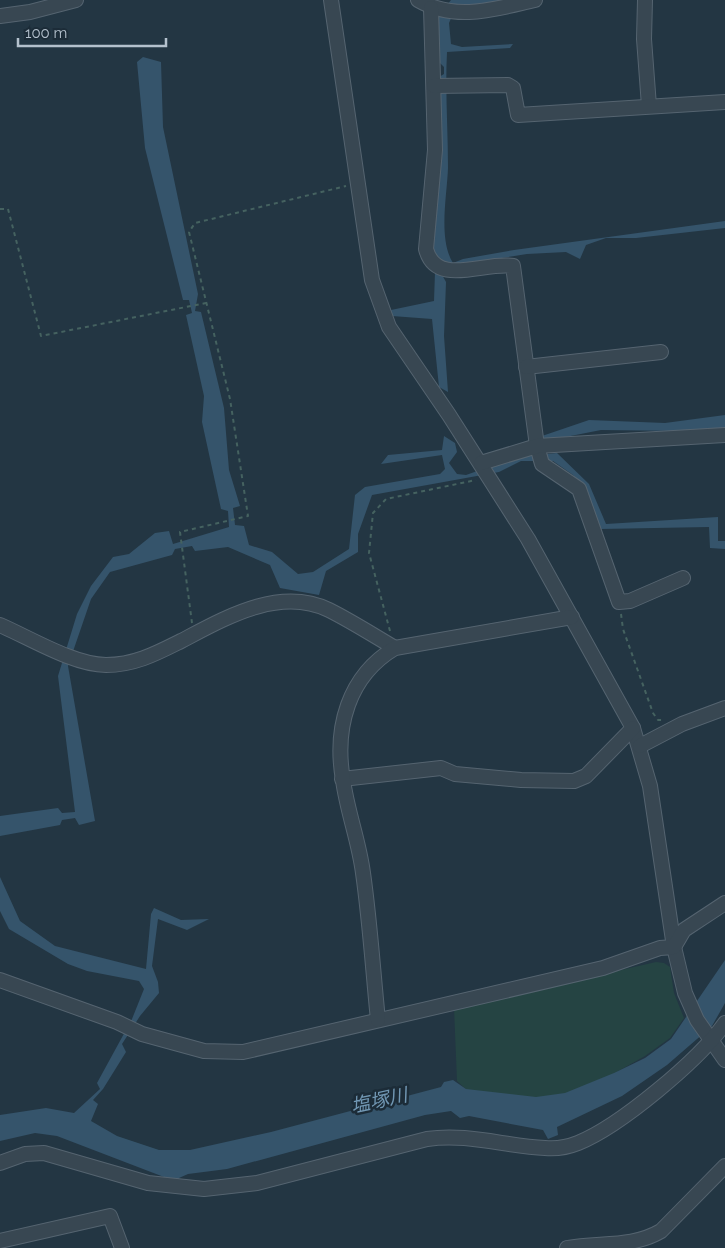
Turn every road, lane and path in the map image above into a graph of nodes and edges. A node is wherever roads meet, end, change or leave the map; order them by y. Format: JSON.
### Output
{"nodes":[{"id":1,"x":76,"y":0,"type":"edge"},
{"id":2,"x":331,"y":0,"type":"edge"},
{"id":3,"x":418,"y":0,"type":"edge"},
{"id":4,"x":535,"y":0,"type":"edge"},
{"id":5,"x":645,"y":0,"type":"edge"},
{"id":6,"x":431,"y":8,"type":"junction"},
{"id":7,"x":0,"y":16,"type":"edge"},
{"id":8,"x":434,"y":86,"type":"junction"},
{"id":9,"x":725,"y":102,"type":"edge"},
{"id":10,"x":649,"y":106,"type":"junction"},
{"id":11,"x":358,"y":183,"type":"junction"},
{"id":12,"x":0,"y":209,"type":"edge"},
{"id":13,"x":206,"y":303,"type":"junction"},
{"id":14,"x":661,"y":352,"type":"dead end"},
{"id":15,"x":526,"y":367,"type":"junction"},
{"id":16,"x":725,"y":435,"type":"edge"},
{"id":17,"x":537,"y":446,"type":"junction"},
{"id":18,"x":481,"y":463,"type":"junction"},
{"id":19,"x":490,"y":477,"type":"junction"},
{"id":20,"x":683,"y":578,"type":"dead end"},
{"id":21,"x":619,"y":602,"type":"junction"},
{"id":22,"x":572,"y":617,"type":"junction"},
{"id":23,"x":0,"y":625,"type":"edge"},
{"id":24,"x":194,"y":634,"type":"junction"},
{"id":25,"x":395,"y":648,"type":"junction"},
{"id":26,"x":725,"y":708,"type":"edge"},
{"id":27,"x":682,"y":724,"type":"junction"},
{"id":28,"x":633,"y":728,"type":"junction"},
{"id":29,"x":640,"y":746,"type":"junction"},
{"id":30,"x":342,"y":779,"type":"junction"},
{"id":31,"x":725,"y":903,"type":"edge"},
{"id":32,"x":675,"y":954,"type":"junction"},
{"id":33,"x":0,"y":980,"type":"edge"},
{"id":34,"x":378,"y":1020,"type":"junction"},
{"id":35,"x":725,"y":1023,"type":"edge"},
{"id":36,"x":709,"y":1039,"type":"junction"},
{"id":37,"x":725,"y":1060,"type":"edge"},
{"id":38,"x":0,"y":1163,"type":"edge"},
{"id":39,"x":725,"y":1166,"type":"edge"},
{"id":40,"x":0,"y":1241,"type":"edge"},
{"id":41,"x":122,"y":1248,"type":"edge"},
{"id":42,"x":567,"y":1248,"type":"edge"}],
"edges":[{"from":1,"to":7,"type":"street"},
{"from":2,"to":11,"type":"street"},
{"from":3,"to":6,"type":"street"},
{"from":4,"to":6,"type":"street"},
{"from":5,"to":10,"type":"street"},
{"from":6,"to":8,"type":"street"},
{"from":8,"to":10,"type":"street"},
{"from":8,"to":15,"type":"street"},
{"from":9,"to":10,"type":"street"},
{"from":11,"to":13,"type":"path"},
{"from":11,"to":18,"type":"street"},
{"from":12,"to":13,"type":"path"},
{"from":13,"to":24,"type":"path"},
{"from":14,"to":15,"type":"street"},
{"from":15,"to":17,"type":"street"},
{"from":16,"to":17,"type":"street"},
{"from":17,"to":18,"type":"street"},
{"from":17,"to":21,"type":"street"},
{"from":18,"to":19,"type":"street"},
{"from":19,"to":22,"type":"street"},
{"from":19,"to":25,"type":"path"},
{"from":20,"to":21,"type":"street"},
{"from":21,"to":27,"type":"path"},
{"from":22,"to":25,"type":"street"},
{"from":22,"to":28,"type":"street"},
{"from":23,"to":24,"type":"street"},
{"from":24,"to":25,"type":"street"},
{"from":25,"to":30,"type":"street"},
{"from":26,"to":27,"type":"street"},
{"from":27,"to":29,"type":"street"},
{"from":28,"to":29,"type":"street"},
{"from":28,"to":30,"type":"street"},
{"from":29,"to":32,"type":"street"},
{"from":30,"to":34,"type":"street"},
{"from":31,"to":32,"type":"street"},
{"from":32,"to":34,"type":"street"},
{"from":32,"to":36,"type":"street"},
{"from":33,"to":34,"type":"street"},
{"from":35,"to":36,"type":"street"},
{"from":36,"to":37,"type":"street"},
{"from":36,"to":38,"type":"street"},
{"from":39,"to":42,"type":"street"},
{"from":40,"to":41,"type":"street"}]}
